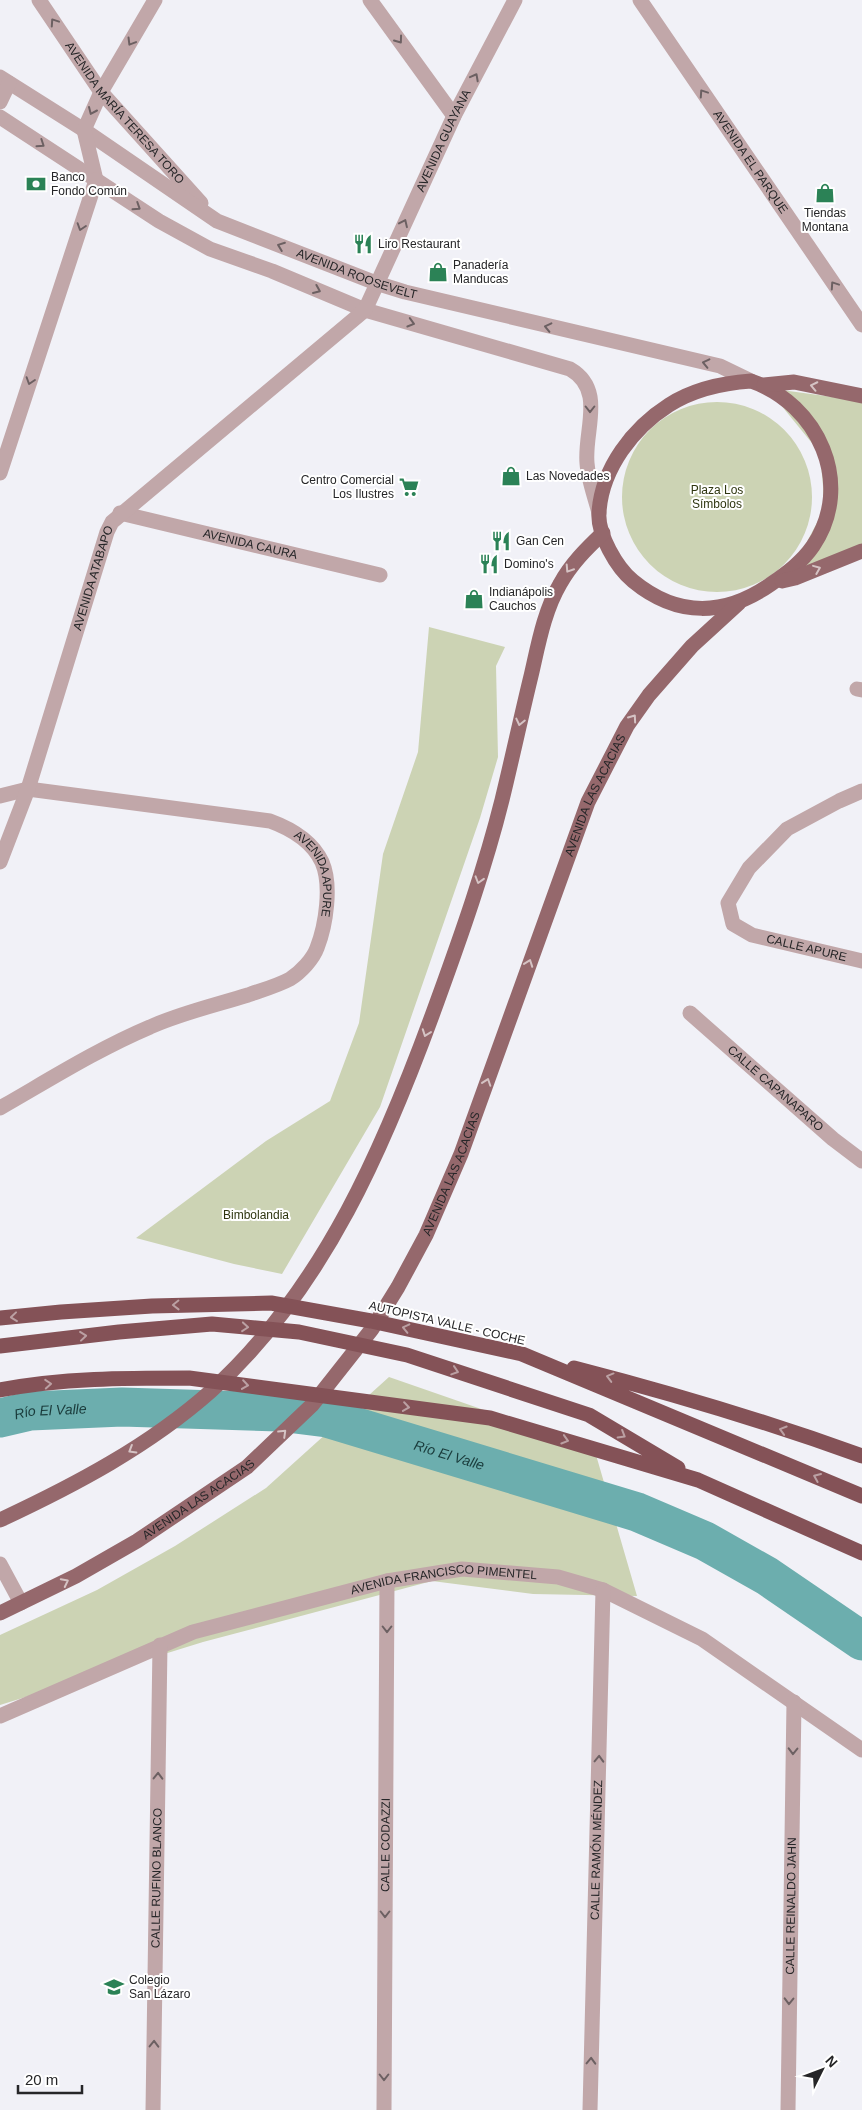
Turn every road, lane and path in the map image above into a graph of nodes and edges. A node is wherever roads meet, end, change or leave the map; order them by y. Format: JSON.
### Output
{"nodes":[{"id":1,"x":39,"y":0,"type":"edge"},
{"id":2,"x":156,"y":0,"type":"edge"},
{"id":3,"x":370,"y":0,"type":"edge"},
{"id":4,"x":515,"y":0,"type":"edge"},
{"id":5,"x":640,"y":0,"type":"edge"},
{"id":6,"x":4,"y":80,"type":"edge"},
{"id":7,"x":101,"y":92,"type":"junction"},
{"id":8,"x":0,"y":102,"type":"edge"},
{"id":9,"x":454,"y":116,"type":"junction"},
{"id":10,"x":0,"y":117,"type":"edge"},
{"id":11,"x":84,"y":130,"type":"junction"},
{"id":12,"x":96,"y":180,"type":"junction"},
{"id":13,"x":217,"y":221,"type":"junction"},
{"id":14,"x":376,"y":283,"type":"junction"},
{"id":15,"x":364,"y":310,"type":"junction"},
{"id":16,"x":862,"y":325,"type":"edge"},
{"id":17,"x":757,"y":383,"type":"junction"},
{"id":18,"x":862,"y":396,"type":"edge"},
{"id":19,"x":0,"y":473,"type":"edge"},
{"id":20,"x":120,"y":513,"type":"junction"},
{"id":21,"x":598,"y":513,"type":"junction"},
{"id":22,"x":603,"y":533,"type":"junction"},
{"id":23,"x":862,"y":552,"type":"edge"},
{"id":24,"x":380,"y":575,"type":"dead end"},
{"id":25,"x":771,"y":584,"type":"junction"},
{"id":26,"x":739,"y":603,"type":"junction"},
{"id":27,"x":28,"y":789,"type":"junction"},
{"id":28,"x":862,"y":791,"type":"edge"},
{"id":29,"x":0,"y":796,"type":"edge"},
{"id":30,"x":0,"y":862,"type":"edge"},
{"id":31,"x":862,"y":961,"type":"edge"},
{"id":32,"x":690,"y":1013,"type":"dead end"},
{"id":33,"x":0,"y":1108,"type":"edge"},
{"id":34,"x":862,"y":1161,"type":"edge"},
{"id":35,"x":0,"y":1318,"type":"edge"},
{"id":36,"x":0,"y":1346,"type":"edge"},
{"id":37,"x":522,"y":1354,"type":"junction"},
{"id":38,"x":0,"y":1390,"type":"edge"},
{"id":39,"x":862,"y":1456,"type":"edge"},
{"id":40,"x":698,"y":1480,"type":"junction"},
{"id":41,"x":862,"y":1496,"type":"edge"},
{"id":42,"x":0,"y":1520,"type":"edge"},
{"id":43,"x":862,"y":1553,"type":"edge"},
{"id":44,"x":0,"y":1564,"type":"edge"},
{"id":45,"x":387,"y":1581,"type":"junction"},
{"id":46,"x":603,"y":1590,"type":"junction"},
{"id":47,"x":22,"y":1604,"type":"junction"},
{"id":48,"x":0,"y":1614,"type":"edge"},
{"id":49,"x":160,"y":1645,"type":"junction"},
{"id":50,"x":794,"y":1702,"type":"junction"},
{"id":51,"x":0,"y":1716,"type":"edge"},
{"id":52,"x":862,"y":1750,"type":"edge"},
{"id":53,"x":153,"y":2110,"type":"edge"},
{"id":54,"x":384,"y":2110,"type":"edge"},
{"id":55,"x":590,"y":2110,"type":"edge"},
{"id":56,"x":788,"y":2110,"type":"edge"}],
"edges":[{"from":7,"to":1,"type":"street","name":"AVENIDA MARÍA TERESA TORO","one_way":true},
{"from":2,"to":7,"type":"street","one_way":true},
{"from":3,"to":9,"type":"street","one_way":true},
{"from":9,"to":4,"type":"street","name":"AVENIDA GUAYANA","one_way":true},
{"from":16,"to":5,"type":"street","name":"AVENIDA EL PARQUE","one_way":true},
{"from":6,"to":8,"type":"street"},
{"from":6,"to":11,"type":"street","name":"AVENIDA ROOSEVELT"},
{"from":7,"to":11,"type":"street","one_way":true},
{"from":7,"to":13,"type":"street","name":"AVENIDA MARÍA TERESA TORO"},
{"from":14,"to":9,"type":"street","name":"AVENIDA GUAYANA","one_way":true},
{"from":10,"to":12,"type":"street","one_way":true},
{"from":11,"to":12,"type":"street"},
{"from":11,"to":13,"type":"street","name":"AVENIDA ROOSEVELT"},
{"from":12,"to":15,"type":"street","one_way":true},
{"from":12,"to":19,"type":"street","one_way":true},
{"from":14,"to":13,"type":"street","name":"AVENIDA ROOSEVELT","one_way":true},
{"from":14,"to":15,"type":"street","name":"AVENIDA GUAYANA"},
{"from":17,"to":14,"type":"street","name":"AVENIDA ROOSEVELT","one_way":true},
{"from":15,"to":20,"type":"street","name":"AVENIDA ATABAPO"},
{"from":15,"to":21,"type":"street","one_way":true},
{"from":18,"to":17,"type":"main road","one_way":true},
{"from":17,"to":21,"type":"main road"},
{"from":17,"to":25,"type":"main road"},
{"from":20,"to":24,"type":"street","name":"AVENIDA CAURA"},
{"from":20,"to":27,"type":"street","name":"AVENIDA ATABAPO"},
{"from":21,"to":22,"type":"main road"},
{"from":22,"to":26,"type":"main road"},
{"from":22,"to":42,"type":"main road","one_way":true},
{"from":25,"to":23,"type":"main road","one_way":true},
{"from":25,"to":26,"type":"main road"},
{"from":47,"to":26,"type":"main road","name":"AVENIDA LAS ACACIAS","one_way":true},
{"from":27,"to":29,"type":"street"},
{"from":27,"to":30,"type":"street","name":"AVENIDA ATABAPO"},
{"from":27,"to":33,"type":"street","name":"AVENIDA APURE"},
{"from":28,"to":31,"type":"street","name":"CALLE APURE"},
{"from":32,"to":34,"type":"street","name":"CALLE CAPANAPARO"},
{"from":37,"to":35,"type":"highway","name":"AUTOPISTA VALLE - COCHE","one_way":true},
{"from":36,"to":40,"type":"highway","one_way":true},
{"from":39,"to":37,"type":"highway","one_way":true},
{"from":41,"to":37,"type":"highway","name":"AUTOPISTA VALLE - COCHE","one_way":true},
{"from":38,"to":40,"type":"highway","one_way":true},
{"from":40,"to":43,"type":"highway"},
{"from":44,"to":47,"type":"street"},
{"from":45,"to":46,"type":"street","name":"AVENIDA FRANCISCO PIMENTEL"},
{"from":45,"to":49,"type":"street","name":"AVENIDA FRANCISCO PIMENTEL"},
{"from":45,"to":54,"type":"street","name":"CALLE CODAZZI","one_way":true},
{"from":46,"to":50,"type":"street","name":"AVENIDA FRANCISCO PIMENTEL"},
{"from":55,"to":46,"type":"street","name":"CALLE RAMÓN MÉNDEZ","one_way":true},
{"from":47,"to":48,"type":"main road","name":"AVENIDA LAS ACACIAS"},
{"from":49,"to":51,"type":"street","name":"AVENIDA FRANCISCO PIMENTEL"},
{"from":53,"to":49,"type":"street","name":"CALLE RUFINO BLANCO","one_way":true},
{"from":50,"to":52,"type":"street","name":"AVENIDA FRANCISCO PIMENTEL"},
{"from":50,"to":56,"type":"street","name":"CALLE REINALDO JAHN","one_way":true}]}
